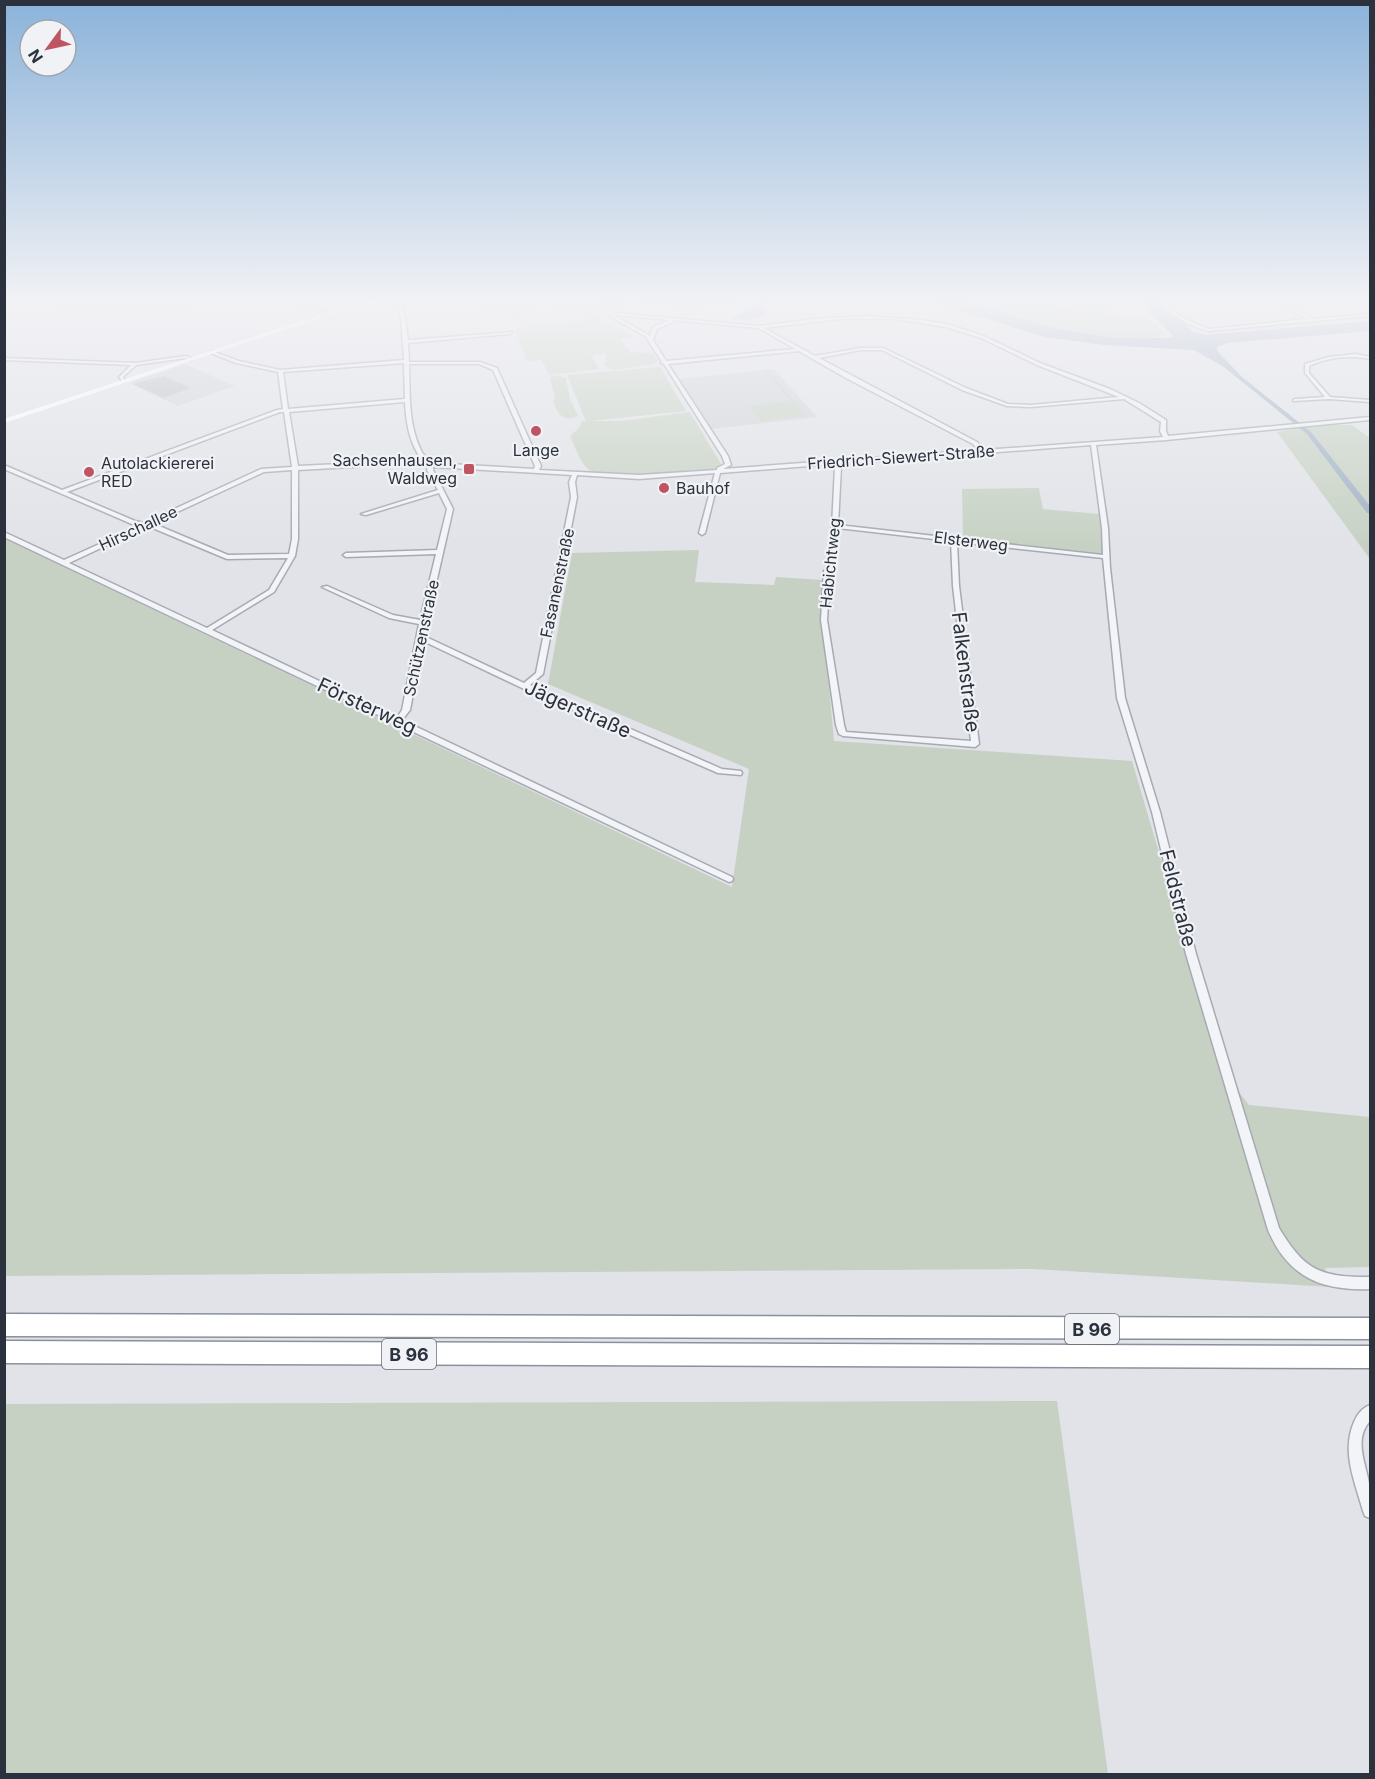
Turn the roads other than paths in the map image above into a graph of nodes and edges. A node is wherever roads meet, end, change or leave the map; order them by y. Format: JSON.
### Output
{"nodes":[{"id":1,"x":120,"y":382,"type":"edge"},
{"id":2,"x":282,"y":382,"type":"edge"},
{"id":3,"x":408,"y":382,"type":"edge"},
{"id":4,"x":501,"y":382,"type":"edge"},
{"id":5,"x":676,"y":382,"type":"edge"},
{"id":6,"x":859,"y":382,"type":"edge"},
{"id":7,"x":950,"y":382,"type":"edge"},
{"id":8,"x":1084,"y":382,"type":"edge"},
{"id":9,"x":1315,"y":382,"type":"edge"},
{"id":10,"x":1329,"y":398,"type":"junction"},
{"id":11,"x":1126,"y":399,"type":"junction"},
{"id":12,"x":409,"y":400,"type":"junction"},
{"id":13,"x":1295,"y":400,"type":"dead end"},
{"id":14,"x":1371,"y":401,"type":"edge"},
{"id":15,"x":287,"y":410,"type":"junction"},
{"id":16,"x":1371,"y":418,"type":"edge"},
{"id":17,"x":4,"y":421,"type":"edge"},
{"id":18,"x":1166,"y":438,"type":"junction"},
{"id":19,"x":1092,"y":443,"type":"junction"},
{"id":20,"x":982,"y":451,"type":"junction"},
{"id":21,"x":835,"y":462,"type":"junction"},
{"id":22,"x":428,"y":463,"type":"junction"},
{"id":23,"x":4,"y":467,"type":"edge"},
{"id":24,"x":295,"y":467,"type":"junction"},
{"id":25,"x":718,"y":471,"type":"junction"},
{"id":26,"x":535,"y":472,"type":"junction"},
{"id":27,"x":575,"y":474,"type":"junction"},
{"id":28,"x":441,"y":490,"type":"junction"},
{"id":29,"x":62,"y":492,"type":"junction"},
{"id":30,"x":364,"y":514,"type":"dead end"},
{"id":31,"x":146,"y":525,"type":"junction"},
{"id":32,"x":835,"y":526,"type":"junction"},
{"id":33,"x":702,"y":533,"type":"dead end"},
{"id":34,"x":4,"y":534,"type":"edge"},
{"id":35,"x":954,"y":539,"type":"junction"},
{"id":36,"x":440,"y":552,"type":"junction"},
{"id":37,"x":346,"y":555,"type":"dead end"},
{"id":38,"x":292,"y":556,"type":"junction"},
{"id":39,"x":1107,"y":557,"type":"junction"},
{"id":40,"x":63,"y":563,"type":"junction"},
{"id":41,"x":325,"y":587,"type":"dead end"},
{"id":42,"x":423,"y":623,"type":"junction"},
{"id":43,"x":206,"y":631,"type":"junction"},
{"id":44,"x":421,"y":637,"type":"junction"},
{"id":45,"x":525,"y":686,"type":"junction"},
{"id":46,"x":398,"y":721,"type":"junction"},
{"id":47,"x":843,"y":734,"type":"joint"},
{"id":48,"x":738,"y":773,"type":"dead end"},
{"id":49,"x":729,"y":879,"type":"dead end"},
{"id":50,"x":1371,"y":1283,"type":"edge"},
{"id":51,"x":4,"y":1325,"type":"edge"},
{"id":52,"x":1371,"y":1329,"type":"edge"},
{"id":53,"x":4,"y":1352,"type":"edge"},
{"id":54,"x":1371,"y":1357,"type":"edge"},
{"id":55,"x":1371,"y":1412,"type":"edge"},
{"id":56,"x":1371,"y":1511,"type":"edge"}],
"edges":[{"from":1,"to":17,"type":"main road"},
{"from":2,"to":15,"type":"street"},
{"from":3,"to":12,"type":"street","name":"Schützenstraße"},
{"from":4,"to":26,"type":"street"},
{"from":5,"to":25,"type":"street"},
{"from":6,"to":20,"type":"street"},
{"from":7,"to":11,"type":"street"},
{"from":8,"to":11,"type":"street"},
{"from":9,"to":10,"type":"street"},
{"from":10,"to":13,"type":"street"},
{"from":10,"to":14,"type":"street"},
{"from":11,"to":18,"type":"street"},
{"from":12,"to":15,"type":"street"},
{"from":12,"to":22,"type":"street","name":"Schützenstraße"},
{"from":15,"to":24,"type":"street"},
{"from":15,"to":29,"type":"street"},
{"from":16,"to":18,"type":"street","name":"Friedrich-Siewert-Straße"},
{"from":18,"to":19,"type":"street","name":"Friedrich-Siewert-Straße"},
{"from":19,"to":20,"type":"street","name":"Friedrich-Siewert-Straße"},
{"from":19,"to":39,"type":"street","name":"Feldstraße"},
{"from":20,"to":21,"type":"street","name":"Friedrich-Siewert-Straße"},
{"from":21,"to":25,"type":"street","name":"Friedrich-Siewert-Straße"},
{"from":21,"to":32,"type":"street","name":"Habichtweg"},
{"from":22,"to":24,"type":"street","name":"Hirschallee"},
{"from":22,"to":26,"type":"street","name":"Friedrich-Siewert-Straße"},
{"from":22,"to":28,"type":"street","name":"Schützenstraße"},
{"from":23,"to":29,"type":"street"},
{"from":24,"to":31,"type":"street","name":"Hirschallee"},
{"from":24,"to":38,"type":"street"},
{"from":25,"to":27,"type":"street","name":"Friedrich-Siewert-Straße"},
{"from":25,"to":33,"type":"street"},
{"from":26,"to":27,"type":"street","name":"Friedrich-Siewert-Straße"},
{"from":27,"to":45,"type":"street","name":"Fasanenstraße"},
{"from":28,"to":30,"type":"street"},
{"from":28,"to":36,"type":"street","name":"Schützenstraße"},
{"from":29,"to":31,"type":"street"},
{"from":31,"to":38,"type":"street"},
{"from":31,"to":40,"type":"street","name":"Hirschallee"},
{"from":32,"to":35,"type":"street","name":"Elsterweg"},
{"from":32,"to":47,"type":"street","name":"Habichtweg"},
{"from":34,"to":40,"type":"street","name":"Försterweg"},
{"from":35,"to":39,"type":"street","name":"Elsterweg"},
{"from":35,"to":47,"type":"street","name":"Falkenstraße"},
{"from":36,"to":37,"type":"street","name":"Schützenstraße"},
{"from":36,"to":42,"type":"street","name":"Schützenstraße"},
{"from":38,"to":43,"type":"street"},
{"from":39,"to":50,"type":"street","name":"Feldstraße"},
{"from":40,"to":43,"type":"street","name":"Försterweg"},
{"from":41,"to":42,"type":"street"},
{"from":42,"to":44,"type":"street","name":"Schützenstraße"},
{"from":43,"to":46,"type":"street","name":"Försterweg"},
{"from":44,"to":45,"type":"street","name":"Jägerstraße"},
{"from":44,"to":46,"type":"street","name":"Schützenstraße"},
{"from":45,"to":48,"type":"street","name":"Jägerstraße"},
{"from":46,"to":49,"type":"street","name":"Försterweg"},
{"from":51,"to":52,"type":"highway","number":"B 96"},
{"from":53,"to":54,"type":"highway","number":"B 96"},
{"from":55,"to":56,"type":"street"}]}
